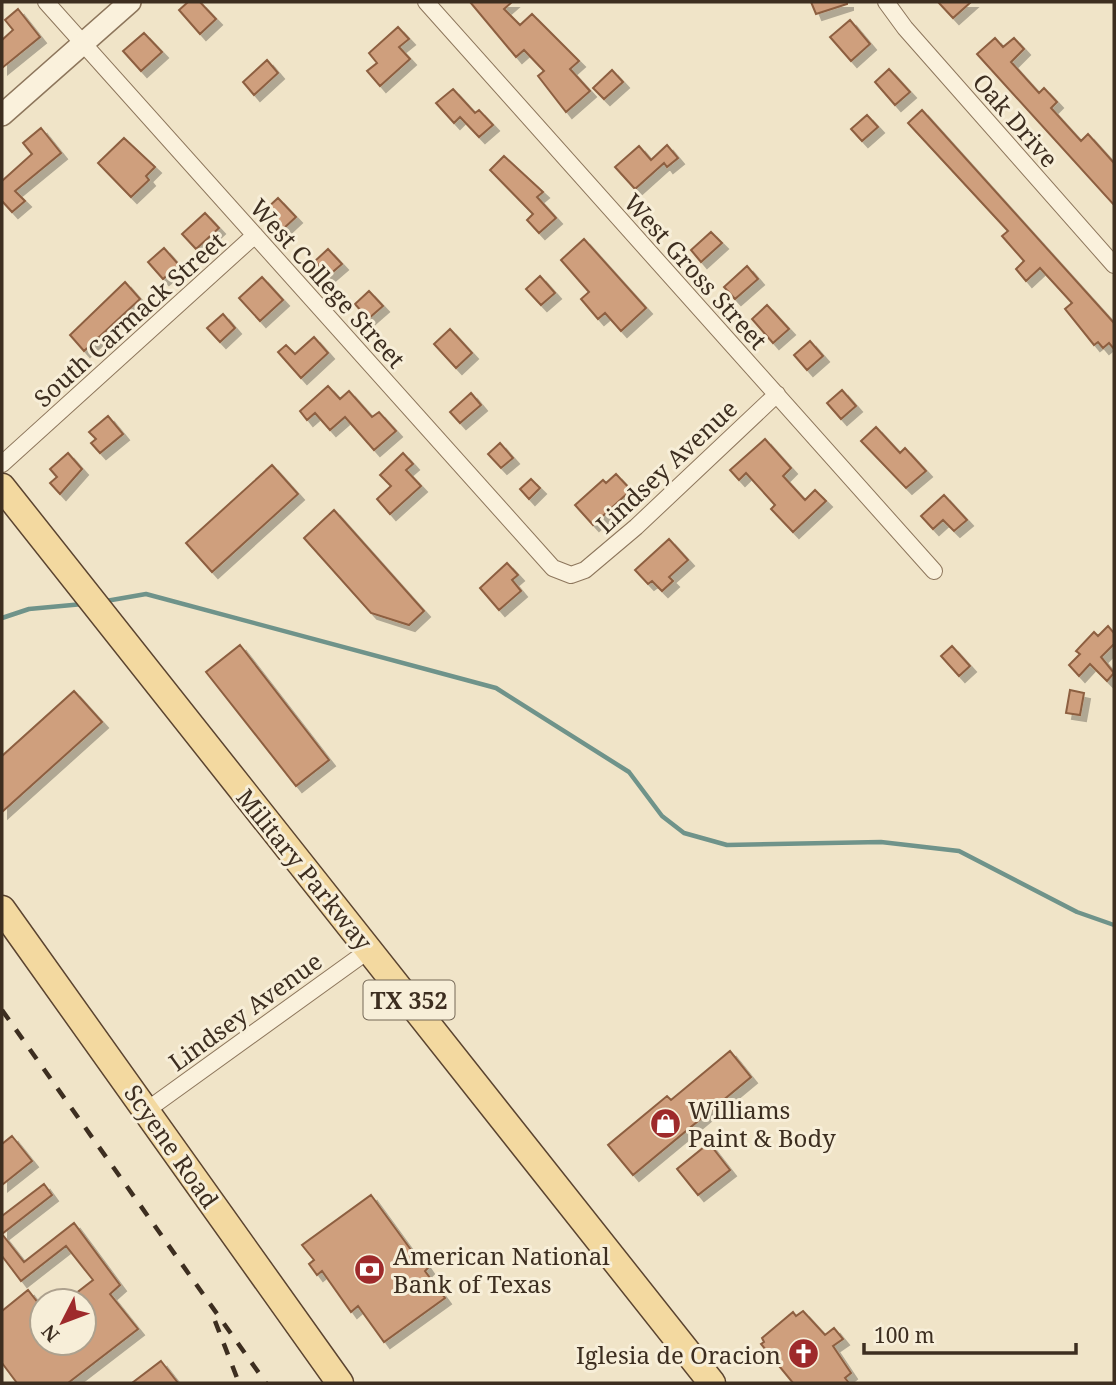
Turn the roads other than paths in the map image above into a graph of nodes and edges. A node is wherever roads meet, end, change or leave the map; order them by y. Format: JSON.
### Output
{"nodes":[{"id":1,"x":46,"y":2,"type":"edge"},
{"id":2,"x":130,"y":2,"type":"edge"},
{"id":3,"x":426,"y":2,"type":"edge"},
{"id":4,"x":886,"y":2,"type":"edge"},
{"id":5,"x":83,"y":43,"type":"junction"},
{"id":6,"x":2,"y":115,"type":"edge"},
{"id":7,"x":255,"y":235,"type":"junction"},
{"id":8,"x":1114,"y":265,"type":"edge"},
{"id":9,"x":777,"y":394,"type":"junction"},
{"id":10,"x":2,"y":464,"type":"edge"},
{"id":11,"x":2,"y":487,"type":"edge"},
{"id":12,"x":586,"y":570,"type":"joint"},
{"id":13,"x":934,"y":571,"type":"dead end"},
{"id":14,"x":2,"y":909,"type":"edge"},
{"id":15,"x":369,"y":950,"type":"junction"},
{"id":16,"x":147,"y":1110,"type":"junction"},
{"id":17,"x":340,"y":1383,"type":"edge"},
{"id":18,"x":712,"y":1383,"type":"edge"}],
"edges":[{"from":1,"to":5,"type":"street","name":"West College Street"},
{"from":2,"to":5,"type":"street"},
{"from":3,"to":9,"type":"street","name":"West Gross Street"},
{"from":4,"to":8,"type":"street","name":"Oak Drive"},
{"from":5,"to":6,"type":"street"},
{"from":5,"to":7,"type":"street","name":"West College Street"},
{"from":7,"to":10,"type":"street","name":"South Carmack Street"},
{"from":7,"to":12,"type":"street","name":"West College Street"},
{"from":9,"to":12,"type":"street","name":"Lindsey Avenue"},
{"from":9,"to":13,"type":"street","name":"West Gross Street"},
{"from":11,"to":15,"type":"main road","name":"Military Parkway","number":"TX 352"},
{"from":14,"to":16,"type":"main road","name":"Scyene Road"},
{"from":15,"to":16,"type":"street","name":"Lindsey Avenue"},
{"from":15,"to":18,"type":"main road","name":"Military Parkway","number":"TX 352"},
{"from":16,"to":17,"type":"main road","name":"Scyene Road"}]}
